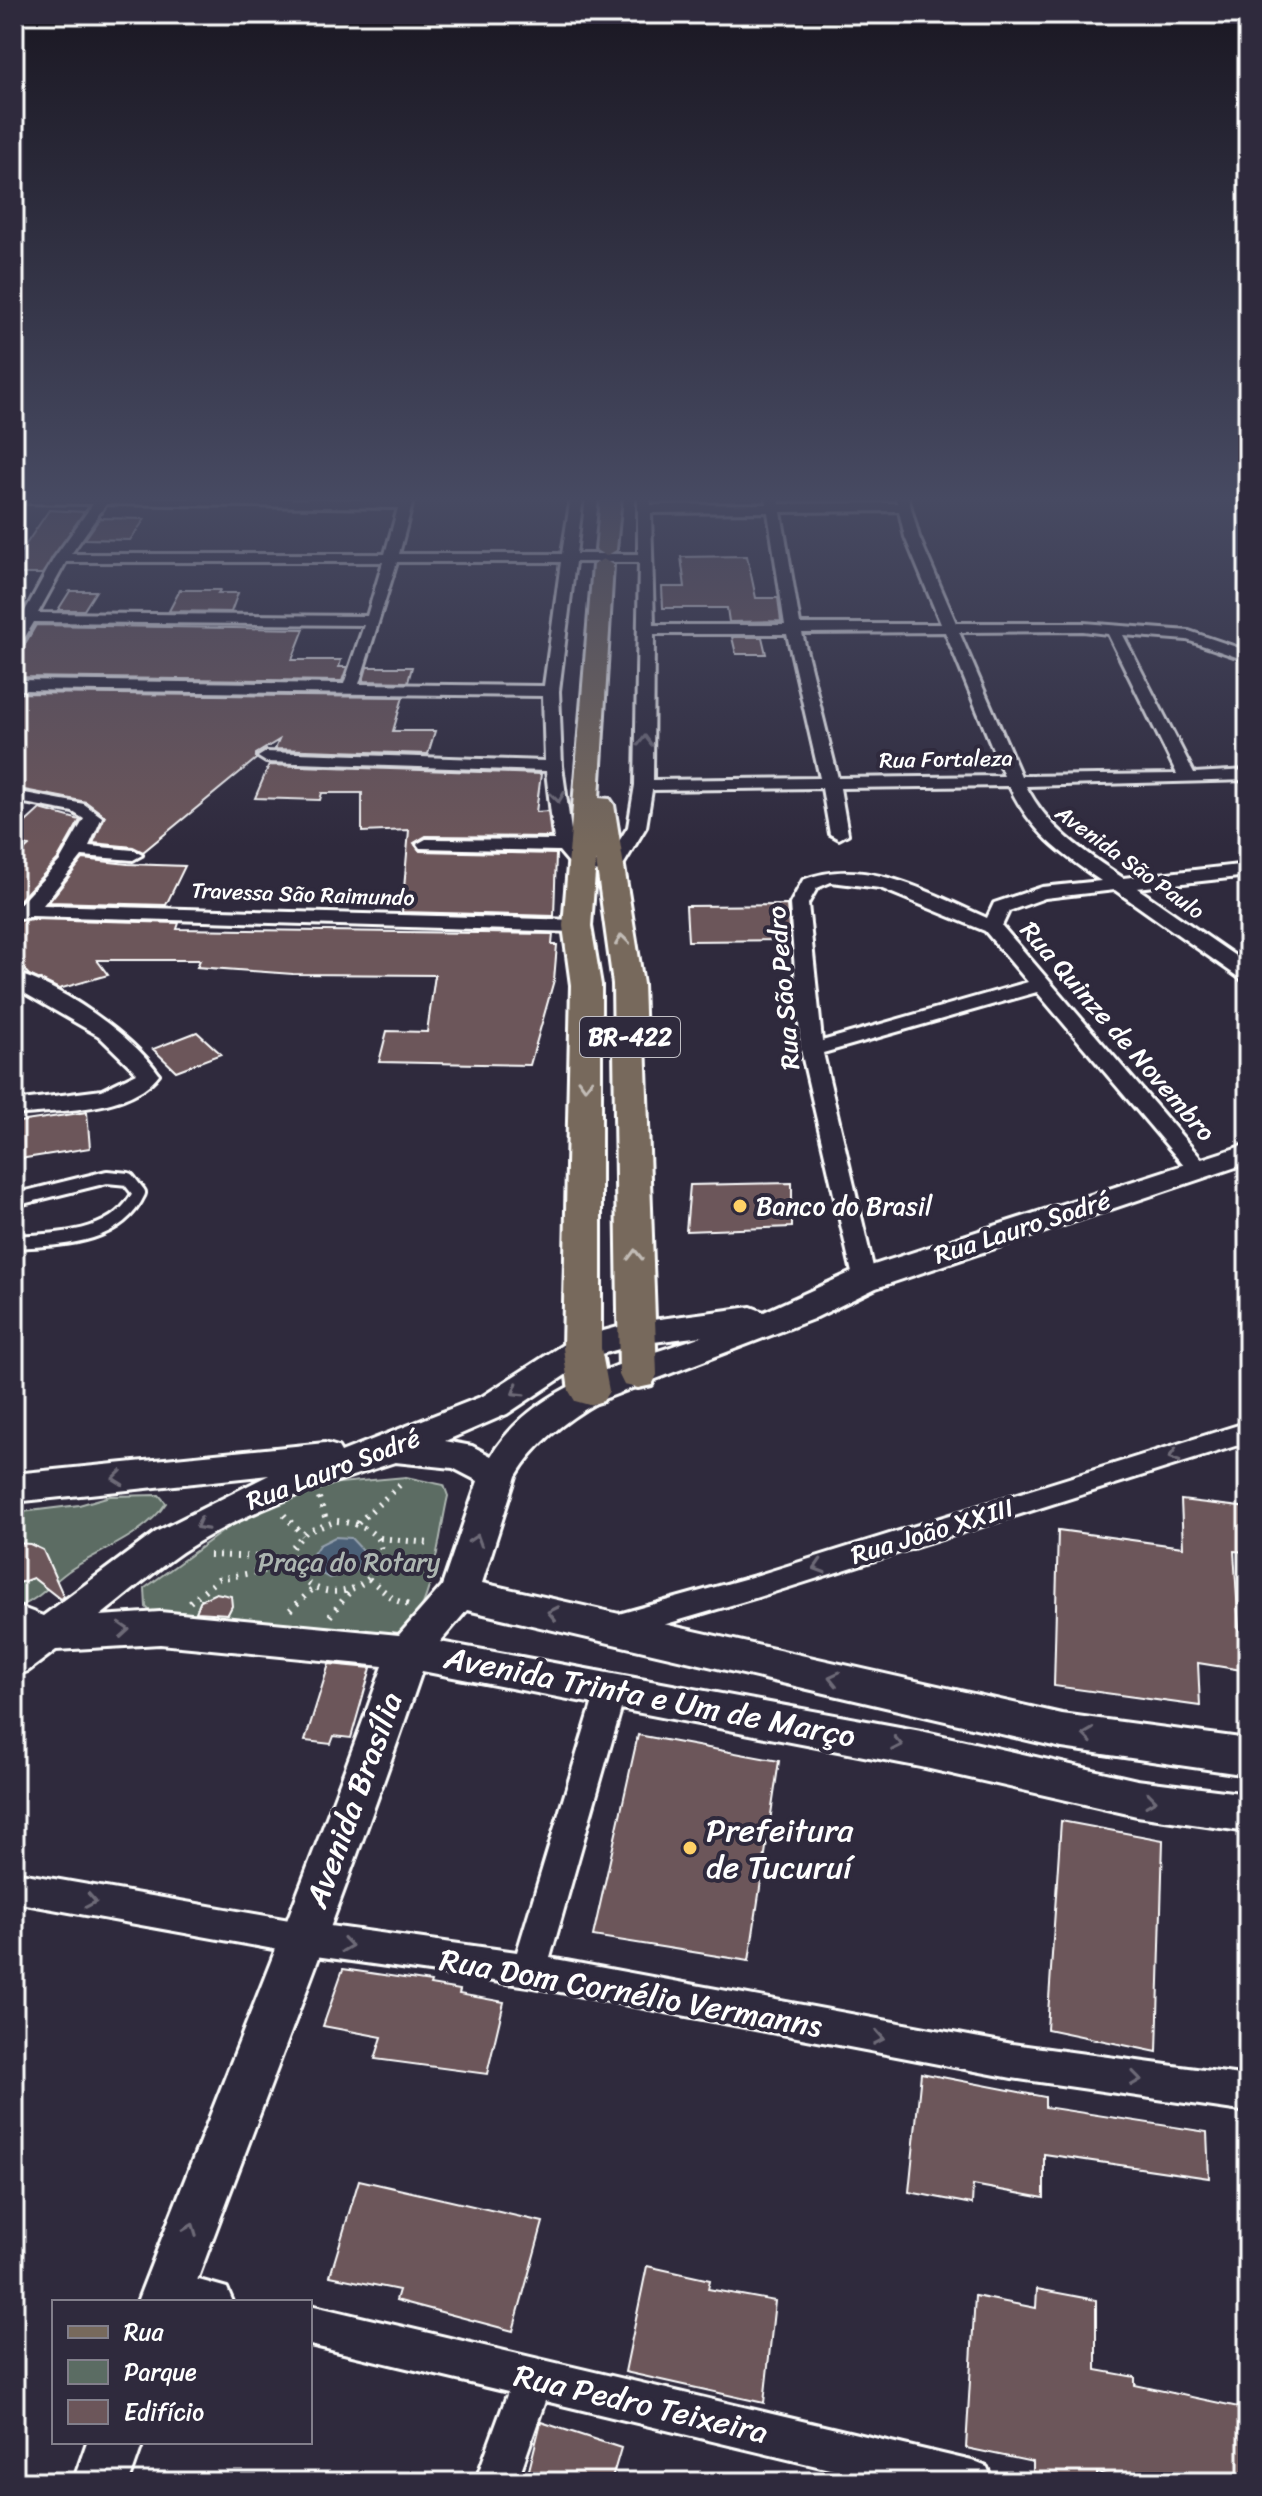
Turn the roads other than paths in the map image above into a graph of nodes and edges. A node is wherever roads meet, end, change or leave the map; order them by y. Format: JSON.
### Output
{"nodes":[{"id":1,"x":375,"y":613,"type":"edge"},
{"id":2,"x":561,"y":613,"type":"edge"},
{"id":3,"x":600,"y":613,"type":"edge"},
{"id":4,"x":646,"y":613,"type":"edge"},
{"id":5,"x":791,"y":613,"type":"edge"},
{"id":6,"x":944,"y":613,"type":"edge"},
{"id":7,"x":20,"y":617,"type":"edge"},
{"id":8,"x":373,"y":621,"type":"junction"},
{"id":9,"x":949,"y":627,"type":"junction"},
{"id":10,"x":793,"y":628,"type":"junction"},
{"id":11,"x":1113,"y":629,"type":"junction"},
{"id":12,"x":647,"y":630,"type":"junction"},
{"id":13,"x":14,"y":644,"type":"edge"},
{"id":14,"x":1248,"y":656,"type":"edge"},
{"id":15,"x":14,"y":685,"type":"edge"},
{"id":16,"x":350,"y":688,"type":"junction"},
{"id":17,"x":551,"y":691,"type":"junction"},
{"id":18,"x":266,"y":757,"type":"dead end"},
{"id":19,"x":554,"y":766,"type":"junction"},
{"id":20,"x":1248,"y":775,"type":"edge"},
{"id":21,"x":1188,"y":779,"type":"junction"},
{"id":22,"x":1014,"y":780,"type":"junction"},
{"id":23,"x":830,"y":782,"type":"junction"},
{"id":24,"x":644,"y":785,"type":"junction"},
{"id":25,"x":14,"y":796,"type":"edge"},
{"id":26,"x":839,"y":834,"type":"dead end"},
{"id":27,"x":426,"y":844,"type":"dead end"},
{"id":28,"x":75,"y":850,"type":"junction"},
{"id":29,"x":133,"y":855,"type":"dead end"},
{"id":30,"x":586,"y":860,"type":"junction"},
{"id":31,"x":1248,"y":870,"type":"edge"},
{"id":32,"x":1118,"y":886,"type":"junction"},
{"id":33,"x":21,"y":914,"type":"edge"},
{"id":34,"x":577,"y":926,"type":"junction"},
{"id":35,"x":992,"y":927,"type":"junction"},
{"id":36,"x":1248,"y":978,"type":"edge"},
{"id":37,"x":14,"y":979,"type":"edge"},
{"id":38,"x":628,"y":984,"type":"junction"},
{"id":39,"x":586,"y":985,"type":"junction"},
{"id":40,"x":1040,"y":985,"type":"junction"},
{"id":41,"x":812,"y":1050,"type":"junction"},
{"id":42,"x":14,"y":1108,"type":"edge"},
{"id":43,"x":1248,"y":1153,"type":"edge"},
{"id":44,"x":1199,"y":1169,"type":"junction"},
{"id":45,"x":14,"y":1200,"type":"edge"},
{"id":46,"x":14,"y":1242,"type":"edge"},
{"id":47,"x":864,"y":1280,"type":"junction"},
{"id":48,"x":801,"y":1311,"type":"junction"},
{"id":49,"x":637,"y":1333,"type":"junction"},
{"id":50,"x":582,"y":1348,"type":"junction"},
{"id":51,"x":638,"y":1375,"type":"junction"},
{"id":52,"x":589,"y":1391,"type":"junction"},
{"id":53,"x":1248,"y":1432,"type":"edge"},
{"id":54,"x":396,"y":1466,"type":"junction"},
{"id":55,"x":498,"y":1475,"type":"junction"},
{"id":56,"x":14,"y":1488,"type":"edge"},
{"id":57,"x":459,"y":1593,"type":"junction"},
{"id":58,"x":615,"y":1627,"type":"junction"},
{"id":59,"x":30,"y":1628,"type":"edge"},
{"id":60,"x":408,"y":1652,"type":"junction"},
{"id":61,"x":14,"y":1660,"type":"edge"},
{"id":62,"x":612,"y":1688,"type":"junction"},
{"id":63,"x":1248,"y":1757,"type":"edge"},
{"id":64,"x":1248,"y":1813,"type":"edge"},
{"id":65,"x":14,"y":1887,"type":"edge"},
{"id":66,"x":301,"y":1938,"type":"junction"},
{"id":67,"x":529,"y":1970,"type":"junction"},
{"id":68,"x":1248,"y":2094,"type":"edge"},
{"id":69,"x":165,"y":2296,"type":"edge"},
{"id":70,"x":197,"y":2300,"type":"edge"},
{"id":71,"x":312,"y":2325,"type":"edge"},
{"id":72,"x":533,"y":2378,"type":"junction"},
{"id":73,"x":114,"y":2444,"type":"edge"},
{"id":74,"x":101,"y":2482,"type":"edge"},
{"id":75,"x":496,"y":2482,"type":"edge"},
{"id":76,"x":972,"y":2482,"type":"edge"}],
"edges":[{"from":1,"to":8,"type":"street"},
{"from":2,"to":17,"type":"street"},
{"from":3,"to":30,"type":"main road","number":"BR-422"},
{"from":4,"to":12,"type":"street"},
{"from":5,"to":10,"type":"street"},
{"from":6,"to":9,"type":"street","name":"Avenida São Paulo"},
{"from":7,"to":8,"type":"street"},
{"from":7,"to":13,"type":"street"},
{"from":8,"to":16,"type":"street"},
{"from":9,"to":10,"type":"street"},
{"from":9,"to":11,"type":"street"},
{"from":9,"to":22,"type":"street","name":"Avenida São Paulo"},
{"from":10,"to":12,"type":"street"},
{"from":10,"to":23,"type":"street"},
{"from":11,"to":14,"type":"street"},
{"from":11,"to":21,"type":"street"},
{"from":24,"to":12,"type":"street","one_way":true},
{"from":15,"to":16,"type":"street"},
{"from":16,"to":17,"type":"street"},
{"from":17,"to":19,"type":"street"},
{"from":18,"to":19,"type":"street"},
{"from":19,"to":30,"type":"street","one_way":true},
{"from":20,"to":21,"type":"street","name":"Rua Fortaleza"},
{"from":21,"to":22,"type":"street","name":"Rua Fortaleza"},
{"from":22,"to":23,"type":"street","name":"Rua Fortaleza"},
{"from":22,"to":32,"type":"street","name":"Avenida São Paulo"},
{"from":23,"to":24,"type":"street","name":"Rua Fortaleza"},
{"from":23,"to":26,"type":"street"},
{"from":24,"to":30,"type":"street"},
{"from":25,"to":28,"type":"street"},
{"from":27,"to":30,"type":"street"},
{"from":28,"to":29,"type":"street"},
{"from":28,"to":33,"type":"street"},
{"from":30,"to":34,"type":"main road","number":"BR-422"},
{"from":38,"to":30,"type":"main road","number":"BR-422","one_way":true},
{"from":31,"to":32,"type":"street","name":"Rua Quinze de Novembro"},
{"from":32,"to":35,"type":"street","name":"Rua Quinze de Novembro"},
{"from":32,"to":36,"type":"street","name":"Avenida São Paulo"},
{"from":33,"to":34,"type":"street","name":"Travessa São Raimundo"},
{"from":34,"to":39,"type":"main road","number":"BR-422"},
{"from":35,"to":40,"type":"street","name":"Rua Quinze de Novembro"},
{"from":35,"to":41,"type":"street","name":"Rua São Pedro"},
{"from":37,"to":42,"type":"street"},
{"from":38,"to":39,"type":"main road"},
{"from":49,"to":38,"type":"main road","number":"BR-422","one_way":true},
{"from":39,"to":50,"type":"main road","number":"BR-422","one_way":true},
{"from":40,"to":41,"type":"street"},
{"from":40,"to":44,"type":"street","name":"Rua Quinze de Novembro"},
{"from":41,"to":47,"type":"street","name":"Rua São Pedro"},
{"from":43,"to":44,"type":"street","name":"Rua Lauro Sodré"},
{"from":44,"to":47,"type":"street","name":"Rua Lauro Sodré"},
{"from":45,"to":46,"type":"lane"},
{"from":47,"to":48,"type":"street","name":"Rua Lauro Sodré"},
{"from":48,"to":49,"type":"street","name":"Rua Lauro Sodré"},
{"from":48,"to":51,"type":"street","name":"Rua Lauro Sodré"},
{"from":49,"to":50,"type":"street","name":"Rua Lauro Sodré"},
{"from":49,"to":51,"type":"main road","number":"BR-422"},
{"from":50,"to":52,"type":"main road","number":"BR-422"},
{"from":50,"to":54,"type":"street","name":"Rua Lauro Sodré","one_way":true},
{"from":51,"to":52,"type":"street","name":"Avenida Brasília"},
{"from":52,"to":55,"type":"street","name":"Avenida Brasília"},
{"from":53,"to":58,"type":"street","name":"Rua João XXIII","one_way":true},
{"from":54,"to":55,"type":"street"},
{"from":54,"to":56,"type":"street","one_way":true},
{"from":54,"to":59,"type":"street","name":"Rua Lauro Sodré","one_way":true},
{"from":57,"to":55,"type":"street","name":"Avenida Brasília","one_way":true},
{"from":58,"to":57,"type":"street","name":"Avenida Trinta e Um de Março","one_way":true},
{"from":57,"to":60,"type":"street","name":"Avenida Brasília"},
{"from":63,"to":58,"type":"street","name":"Avenida Trinta e Um de Março","one_way":true},
{"from":59,"to":60,"type":"street","name":"Avenida Trinta e Um de Março","one_way":true},
{"from":59,"to":61,"type":"street","name":"Rua Lauro Sodré"},
{"from":60,"to":62,"type":"street","name":"Avenida Trinta e Um de Março"},
{"from":60,"to":66,"type":"street","name":"Avenida Brasília"},
{"from":62,"to":64,"type":"street","name":"Avenida Trinta e Um de Março","one_way":true},
{"from":62,"to":67,"type":"street"},
{"from":65,"to":66,"type":"street","name":"Rua Dom Cornélio Vermanns","one_way":true},
{"from":66,"to":67,"type":"street","name":"Rua Dom Cornélio Vermanns","one_way":true},
{"from":69,"to":66,"type":"street","name":"Avenida Brasília","one_way":true},
{"from":67,"to":68,"type":"street","name":"Rua Dom Cornélio Vermanns","one_way":true},
{"from":69,"to":70,"type":"street"},
{"from":71,"to":72,"type":"street","name":"Rua Pedro Teixeira"},
{"from":72,"to":75,"type":"street"},
{"from":72,"to":76,"type":"street","name":"Rua Pedro Teixeira"},
{"from":73,"to":74,"type":"street"}]}
